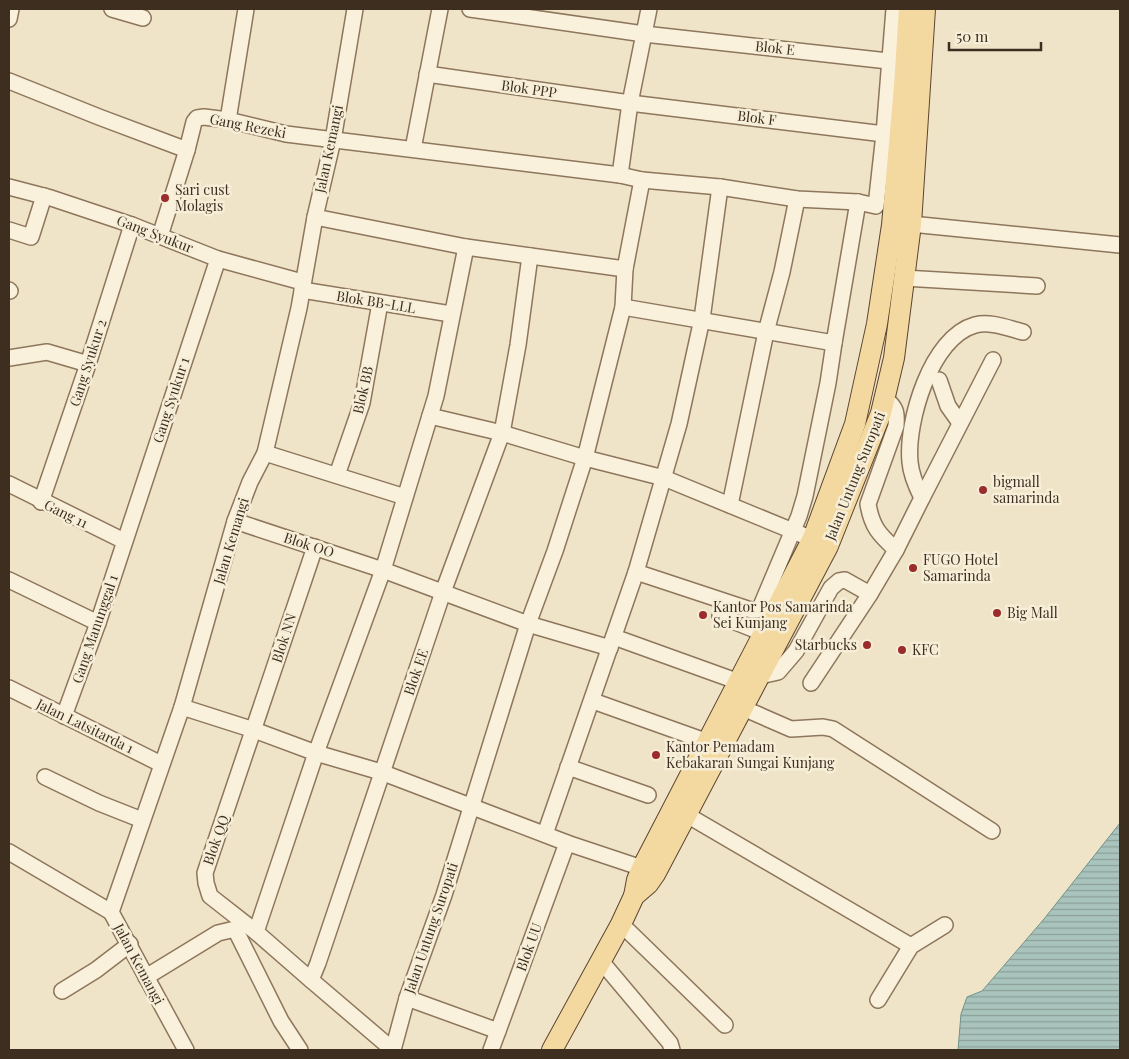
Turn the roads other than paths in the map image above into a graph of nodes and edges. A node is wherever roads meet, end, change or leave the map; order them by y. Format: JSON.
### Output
{"nodes":[{"id":1,"x":11,"y":9,"type":"edge"},
{"id":2,"x":112,"y":9,"type":"edge"},
{"id":3,"x":246,"y":9,"type":"edge"},
{"id":4,"x":354,"y":9,"type":"edge"},
{"id":5,"x":440,"y":9,"type":"edge"},
{"id":6,"x":470,"y":9,"type":"edge"},
{"id":7,"x":649,"y":9,"type":"edge"},
{"id":8,"x":894,"y":9,"type":"edge"},
{"id":9,"x":909,"y":9,"type":"edge"},
{"id":10,"x":925,"y":9,"type":"edge"},
{"id":11,"x":143,"y":18,"type":"dead end"},
{"id":12,"x":9,"y":19,"type":"edge"},
{"id":13,"x":644,"y":34,"type":"junction"},
{"id":14,"x":898,"y":62,"type":"junction"},
{"id":15,"x":428,"y":74,"type":"junction"},
{"id":16,"x":9,"y":80,"type":"edge"},
{"id":17,"x":630,"y":103,"type":"junction"},
{"id":18,"x":228,"y":120,"type":"junction"},
{"id":19,"x":884,"y":134,"type":"junction"},
{"id":20,"x":333,"y":140,"type":"junction"},
{"id":21,"x":413,"y":149,"type":"junction"},
{"id":22,"x":187,"y":150,"type":"junction"},
{"id":23,"x":620,"y":175,"type":"junction"},
{"id":24,"x":642,"y":180,"type":"junction"},
{"id":25,"x":9,"y":187,"type":"edge"},
{"id":26,"x":720,"y":187,"type":"junction"},
{"id":27,"x":44,"y":196,"type":"junction"},
{"id":28,"x":797,"y":199,"type":"junction"},
{"id":29,"x":858,"y":202,"type":"junction"},
{"id":30,"x":885,"y":207,"type":"junction"},
{"id":31,"x":315,"y":217,"type":"junction"},
{"id":32,"x":132,"y":224,"type":"junction"},
{"id":33,"x":911,"y":224,"type":"junction"},
{"id":34,"x":9,"y":230,"type":"edge"},
{"id":35,"x":160,"y":236,"type":"junction"},
{"id":36,"x":466,"y":246,"type":"junction"},
{"id":37,"x":1120,"y":246,"type":"edge"},
{"id":38,"x":530,"y":256,"type":"junction"},
{"id":39,"x":218,"y":258,"type":"junction"},
{"id":40,"x":625,"y":269,"type":"junction"},
{"id":41,"x":904,"y":278,"type":"junction"},
{"id":42,"x":302,"y":286,"type":"junction"},
{"id":43,"x":1036,"y":286,"type":"dead end"},
{"id":44,"x":380,"y":303,"type":"junction"},
{"id":45,"x":622,"y":307,"type":"junction"},
{"id":46,"x":451,"y":314,"type":"junction"},
{"id":47,"x":702,"y":319,"type":"junction"},
{"id":48,"x":766,"y":332,"type":"junction"},
{"id":49,"x":1023,"y":332,"type":"dead end"},
{"id":50,"x":834,"y":343,"type":"junction"},
{"id":51,"x":9,"y":358,"type":"edge"},
{"id":52,"x":993,"y":360,"type":"dead end"},
{"id":53,"x":88,"y":364,"type":"junction"},
{"id":54,"x":939,"y":380,"type":"dead end"},
{"id":55,"x":885,"y":398,"type":"junction"},
{"id":56,"x":430,"y":416,"type":"junction"},
{"id":57,"x":960,"y":423,"type":"junction"},
{"id":58,"x":502,"y":432,"type":"junction"},
{"id":59,"x":266,"y":453,"type":"junction"},
{"id":60,"x":586,"y":458,"type":"junction"},
{"id":61,"x":337,"y":475,"type":"junction"},
{"id":62,"x":664,"y":478,"type":"junction"},
{"id":63,"x":9,"y":484,"type":"edge"},
{"id":64,"x":405,"y":496,"type":"junction"},
{"id":65,"x":922,"y":498,"type":"junction"},
{"id":66,"x":41,"y":502,"type":"junction"},
{"id":67,"x":730,"y":505,"type":"junction"},
{"id":68,"x":235,"y":521,"type":"junction"},
{"id":69,"x":792,"y":531,"type":"junction"},
{"id":70,"x":124,"y":542,"type":"junction"},
{"id":71,"x":820,"y":542,"type":"junction"},
{"id":72,"x":315,"y":547,"type":"junction"},
{"id":73,"x":896,"y":550,"type":"junction"},
{"id":74,"x":383,"y":570,"type":"junction"},
{"id":75,"x":636,"y":572,"type":"junction"},
{"id":76,"x":9,"y":580,"type":"edge"},
{"id":77,"x":443,"y":592,"type":"junction"},
{"id":78,"x":870,"y":594,"type":"junction"},
{"id":79,"x":720,"y":616,"type":"dead end"},
{"id":80,"x":98,"y":623,"type":"junction"},
{"id":81,"x":528,"y":624,"type":"junction"},
{"id":82,"x":763,"y":633,"type":"junction"},
{"id":83,"x":612,"y":642,"type":"junction"},
{"id":84,"x":748,"y":675,"type":"junction"},
{"id":85,"x":811,"y":683,"type":"dead end"},
{"id":86,"x":9,"y":688,"type":"edge"},
{"id":87,"x":593,"y":701,"type":"junction"},
{"id":88,"x":182,"y":707,"type":"junction"},
{"id":89,"x":743,"y":708,"type":"junction"},
{"id":90,"x":64,"y":716,"type":"junction"},
{"id":91,"x":254,"y":730,"type":"junction"},
{"id":92,"x":708,"y":742,"type":"junction"},
{"id":93,"x":316,"y":753,"type":"junction"},
{"id":94,"x":161,"y":764,"type":"junction"},
{"id":95,"x":568,"y":767,"type":"junction"},
{"id":96,"x":382,"y":772,"type":"junction"},
{"id":97,"x":45,"y":777,"type":"dead end"},
{"id":98,"x":648,"y":795,"type":"dead end"},
{"id":99,"x":470,"y":807,"type":"junction"},
{"id":100,"x":687,"y":815,"type":"junction"},
{"id":101,"x":142,"y":820,"type":"junction"},
{"id":102,"x":992,"y":832,"type":"dead end"},
{"id":103,"x":545,"y":834,"type":"junction"},
{"id":104,"x":567,"y":844,"type":"junction"},
{"id":105,"x":9,"y":852,"type":"edge"},
{"id":106,"x":649,"y":871,"type":"junction"},
{"id":107,"x":111,"y":912,"type":"junction"},
{"id":108,"x":621,"y":924,"type":"junction"},
{"id":109,"x":945,"y":925,"type":"dead end"},
{"id":110,"x":235,"y":929,"type":"junction"},
{"id":111,"x":256,"y":932,"type":"junction"},
{"id":112,"x":130,"y":944,"type":"junction"},
{"id":113,"x":911,"y":946,"type":"junction"},
{"id":114,"x":600,"y":961,"type":"junction"},
{"id":115,"x":146,"y":977,"type":"junction"},
{"id":116,"x":311,"y":980,"type":"junction"},
{"id":117,"x":62,"y":991,"type":"dead end"},
{"id":118,"x":407,"y":998,"type":"junction"},
{"id":119,"x":878,"y":1000,"type":"dead end"},
{"id":120,"x":724,"y":1025,"type":"dead end"},
{"id":121,"x":498,"y":1031,"type":"junction"},
{"id":122,"x":186,"y":1050,"type":"edge"},
{"id":123,"x":300,"y":1050,"type":"edge"},
{"id":124,"x":393,"y":1050,"type":"edge"},
{"id":125,"x":491,"y":1050,"type":"edge"},
{"id":126,"x":552,"y":1050,"type":"edge"},
{"id":127,"x":672,"y":1050,"type":"edge"}],
"edges":[{"from":1,"to":12,"type":"street"},
{"from":2,"to":11,"type":"street"},
{"from":3,"to":18,"type":"street"},
{"from":4,"to":20,"type":"street","name":"Jalan Kemangi"},
{"from":5,"to":15,"type":"street"},
{"from":6,"to":13,"type":"street","name":"Blok E"},
{"from":7,"to":13,"type":"street"},
{"from":8,"to":14,"type":"street"},
{"from":9,"to":14,"type":"main road","name":"Jalan Untung Suropati"},
{"from":10,"to":33,"type":"main road","name":"Jalan Untung Suropati"},
{"from":13,"to":14,"type":"street","name":"Blok E"},
{"from":13,"to":17,"type":"street"},
{"from":14,"to":19,"type":"street"},
{"from":14,"to":30,"type":"main road","name":"Jalan Untung Suropati"},
{"from":15,"to":17,"type":"street","name":"Blok PPP"},
{"from":15,"to":21,"type":"street"},
{"from":16,"to":22,"type":"street"},
{"from":17,"to":19,"type":"street","name":"Blok F"},
{"from":17,"to":23,"type":"street"},
{"from":18,"to":20,"type":"street","name":"Gang Rezeki"},
{"from":18,"to":22,"type":"street","name":"Gang Rezeki"},
{"from":19,"to":30,"type":"street"},
{"from":20,"to":21,"type":"street","name":"Gang Rezeki"},
{"from":20,"to":31,"type":"street","name":"Jalan Kemangi"},
{"from":21,"to":23,"type":"street","name":"Gang Rezeki"},
{"from":22,"to":35,"type":"street","name":"Gang Rezeki"},
{"from":23,"to":24,"type":"street","name":"Gang Rezeki"},
{"from":24,"to":26,"type":"street","name":"Gang Rezeki"},
{"from":24,"to":40,"type":"street","name":"Jalan Untung Suropati"},
{"from":25,"to":27,"type":"street","name":"Gang Syukur"},
{"from":26,"to":28,"type":"street","name":"Gang Rezeki"},
{"from":26,"to":47,"type":"street"},
{"from":27,"to":32,"type":"street","name":"Gang Syukur"},
{"from":27,"to":34,"type":"street"},
{"from":28,"to":29,"type":"street","name":"Gang Rezeki"},
{"from":28,"to":48,"type":"street"},
{"from":29,"to":30,"type":"street","name":"Gang Rezeki"},
{"from":29,"to":50,"type":"street"},
{"from":30,"to":71,"type":"main road","name":"Jalan Untung Suropati"},
{"from":31,"to":36,"type":"street"},
{"from":31,"to":42,"type":"street","name":"Jalan Kemangi"},
{"from":32,"to":35,"type":"street","name":"Gang Syukur"},
{"from":32,"to":53,"type":"street","name":"Gang Syukur 2"},
{"from":33,"to":37,"type":"street"},
{"from":33,"to":41,"type":"main road","name":"Jalan Untung Suropati"},
{"from":35,"to":39,"type":"street","name":"Gang Syukur"},
{"from":36,"to":38,"type":"street"},
{"from":36,"to":46,"type":"street"},
{"from":38,"to":40,"type":"street"},
{"from":38,"to":58,"type":"street","name":"Blok EE"},
{"from":39,"to":42,"type":"street","name":"Gang Syukur"},
{"from":39,"to":70,"type":"street","name":"Gang Syukur 1"},
{"from":40,"to":45,"type":"street","name":"Jalan Untung Suropati"},
{"from":41,"to":43,"type":"street"},
{"from":41,"to":55,"type":"main road","name":"Jalan Untung Suropati"},
{"from":42,"to":44,"type":"street","name":"Blok BB-LLL"},
{"from":42,"to":59,"type":"street","name":"Jalan Kemangi"},
{"from":44,"to":46,"type":"street","name":"Blok BB-LLL"},
{"from":44,"to":61,"type":"street","name":"Blok BB"},
{"from":45,"to":47,"type":"street"},
{"from":45,"to":60,"type":"street","name":"Jalan Untung Suropati"},
{"from":46,"to":56,"type":"street"},
{"from":47,"to":48,"type":"street"},
{"from":47,"to":62,"type":"street"},
{"from":48,"to":50,"type":"street"},
{"from":48,"to":67,"type":"street"},
{"from":49,"to":65,"type":"street"},
{"from":50,"to":69,"type":"street"},
{"from":51,"to":53,"type":"street"},
{"from":52,"to":57,"type":"street"},
{"from":53,"to":66,"type":"street","name":"Gang Syukur 2"},
{"from":54,"to":57,"type":"street"},
{"from":55,"to":71,"type":"main road","name":"Jalan Untung Suropati"},
{"from":55,"to":73,"type":"street"},
{"from":56,"to":58,"type":"street"},
{"from":56,"to":64,"type":"street"},
{"from":57,"to":65,"type":"street"},
{"from":58,"to":60,"type":"street"},
{"from":58,"to":77,"type":"street","name":"Blok EE"},
{"from":59,"to":61,"type":"street"},
{"from":59,"to":68,"type":"street","name":"Jalan Kemangi"},
{"from":60,"to":62,"type":"street"},
{"from":60,"to":81,"type":"street","name":"Jalan Untung Suropati"},
{"from":61,"to":64,"type":"street"},
{"from":62,"to":67,"type":"street"},
{"from":62,"to":75,"type":"street"},
{"from":63,"to":66,"type":"street","name":"Gang 11"},
{"from":64,"to":74,"type":"street"},
{"from":65,"to":73,"type":"street"},
{"from":66,"to":70,"type":"street","name":"Gang 11"},
{"from":67,"to":69,"type":"street"},
{"from":68,"to":72,"type":"street","name":"Blok OO"},
{"from":68,"to":88,"type":"street","name":"Jalan Kemangi"},
{"from":69,"to":71,"type":"street"},
{"from":69,"to":75,"type":"street"},
{"from":70,"to":80,"type":"street","name":"Gang Manunggal 1"},
{"from":71,"to":82,"type":"main road","name":"Jalan Untung Suropati"},
{"from":71,"to":84,"type":"main road","name":"Jalan Untung Suropati"},
{"from":72,"to":74,"type":"street","name":"Blok OO"},
{"from":72,"to":91,"type":"street","name":"Blok NN"},
{"from":73,"to":78,"type":"street"},
{"from":74,"to":77,"type":"street","name":"Blok OO"},
{"from":74,"to":93,"type":"street"},
{"from":75,"to":83,"type":"street"},
{"from":76,"to":80,"type":"street"},
{"from":77,"to":81,"type":"street","name":"Blok OO"},
{"from":77,"to":96,"type":"street","name":"Blok EE"},
{"from":78,"to":84,"type":"street"},
{"from":78,"to":85,"type":"street"},
{"from":79,"to":82,"type":"street"},
{"from":80,"to":90,"type":"street","name":"Gang Manunggal 1"},
{"from":81,"to":83,"type":"street","name":"Blok OO"},
{"from":81,"to":99,"type":"street","name":"Jalan Untung Suropati"},
{"from":82,"to":84,"type":"main road","name":"Jalan Untung Suropati"},
{"from":83,"to":84,"type":"street","name":"Blok OO"},
{"from":83,"to":87,"type":"street"},
{"from":84,"to":89,"type":"main road","name":"Jalan Untung Suropati"},
{"from":84,"to":92,"type":"main road","name":"Jalan Untung Suropati"},
{"from":86,"to":90,"type":"street","name":"Jalan Latsitarda 1"},
{"from":87,"to":92,"type":"street"},
{"from":87,"to":95,"type":"street"},
{"from":88,"to":91,"type":"street"},
{"from":88,"to":94,"type":"street","name":"Jalan Kemangi"},
{"from":89,"to":100,"type":"main road","name":"Jalan Untung Suropati"},
{"from":89,"to":102,"type":"street"},
{"from":90,"to":94,"type":"street","name":"Jalan Latsitarda 1"},
{"from":91,"to":93,"type":"street"},
{"from":91,"to":111,"type":"street","name":"Blok QQ"},
{"from":92,"to":106,"type":"main road","name":"Jalan Untung Suropati"},
{"from":93,"to":96,"type":"street"},
{"from":93,"to":111,"type":"street"},
{"from":94,"to":101,"type":"street","name":"Jalan Kemangi"},
{"from":95,"to":98,"type":"street"},
{"from":95,"to":103,"type":"street"},
{"from":96,"to":99,"type":"street"},
{"from":96,"to":116,"type":"street","name":"Blok EE"},
{"from":97,"to":101,"type":"street"},
{"from":99,"to":103,"type":"street"},
{"from":99,"to":118,"type":"street","name":"Jalan Untung Suropati"},
{"from":100,"to":106,"type":"main road","name":"Jalan Untung Suropati"},
{"from":100,"to":113,"type":"street"},
{"from":101,"to":107,"type":"street","name":"Jalan Kemangi"},
{"from":103,"to":104,"type":"street"},
{"from":104,"to":106,"type":"street"},
{"from":104,"to":121,"type":"street","name":"Blok UU"},
{"from":105,"to":107,"type":"street"},
{"from":106,"to":108,"type":"main road","name":"Jalan Untung Suropati"},
{"from":107,"to":112,"type":"street","name":"Jalan Kemangi"},
{"from":108,"to":114,"type":"main road","name":"Jalan Untung Suropati"},
{"from":108,"to":120,"type":"street"},
{"from":109,"to":113,"type":"street"},
{"from":110,"to":111,"type":"street"},
{"from":110,"to":115,"type":"street"},
{"from":110,"to":123,"type":"street"},
{"from":111,"to":116,"type":"street","name":"Blok QQ"},
{"from":112,"to":115,"type":"street","name":"Jalan Kemangi"},
{"from":112,"to":117,"type":"street"},
{"from":113,"to":119,"type":"street"},
{"from":114,"to":126,"type":"main road","name":"Jalan Untung Suropati"},
{"from":114,"to":127,"type":"street"},
{"from":115,"to":122,"type":"street","name":"Jalan Kemangi"},
{"from":116,"to":124,"type":"street"},
{"from":118,"to":121,"type":"street"},
{"from":118,"to":124,"type":"street","name":"Jalan Untung Suropati"},
{"from":121,"to":125,"type":"street","name":"Blok UU"}]}
